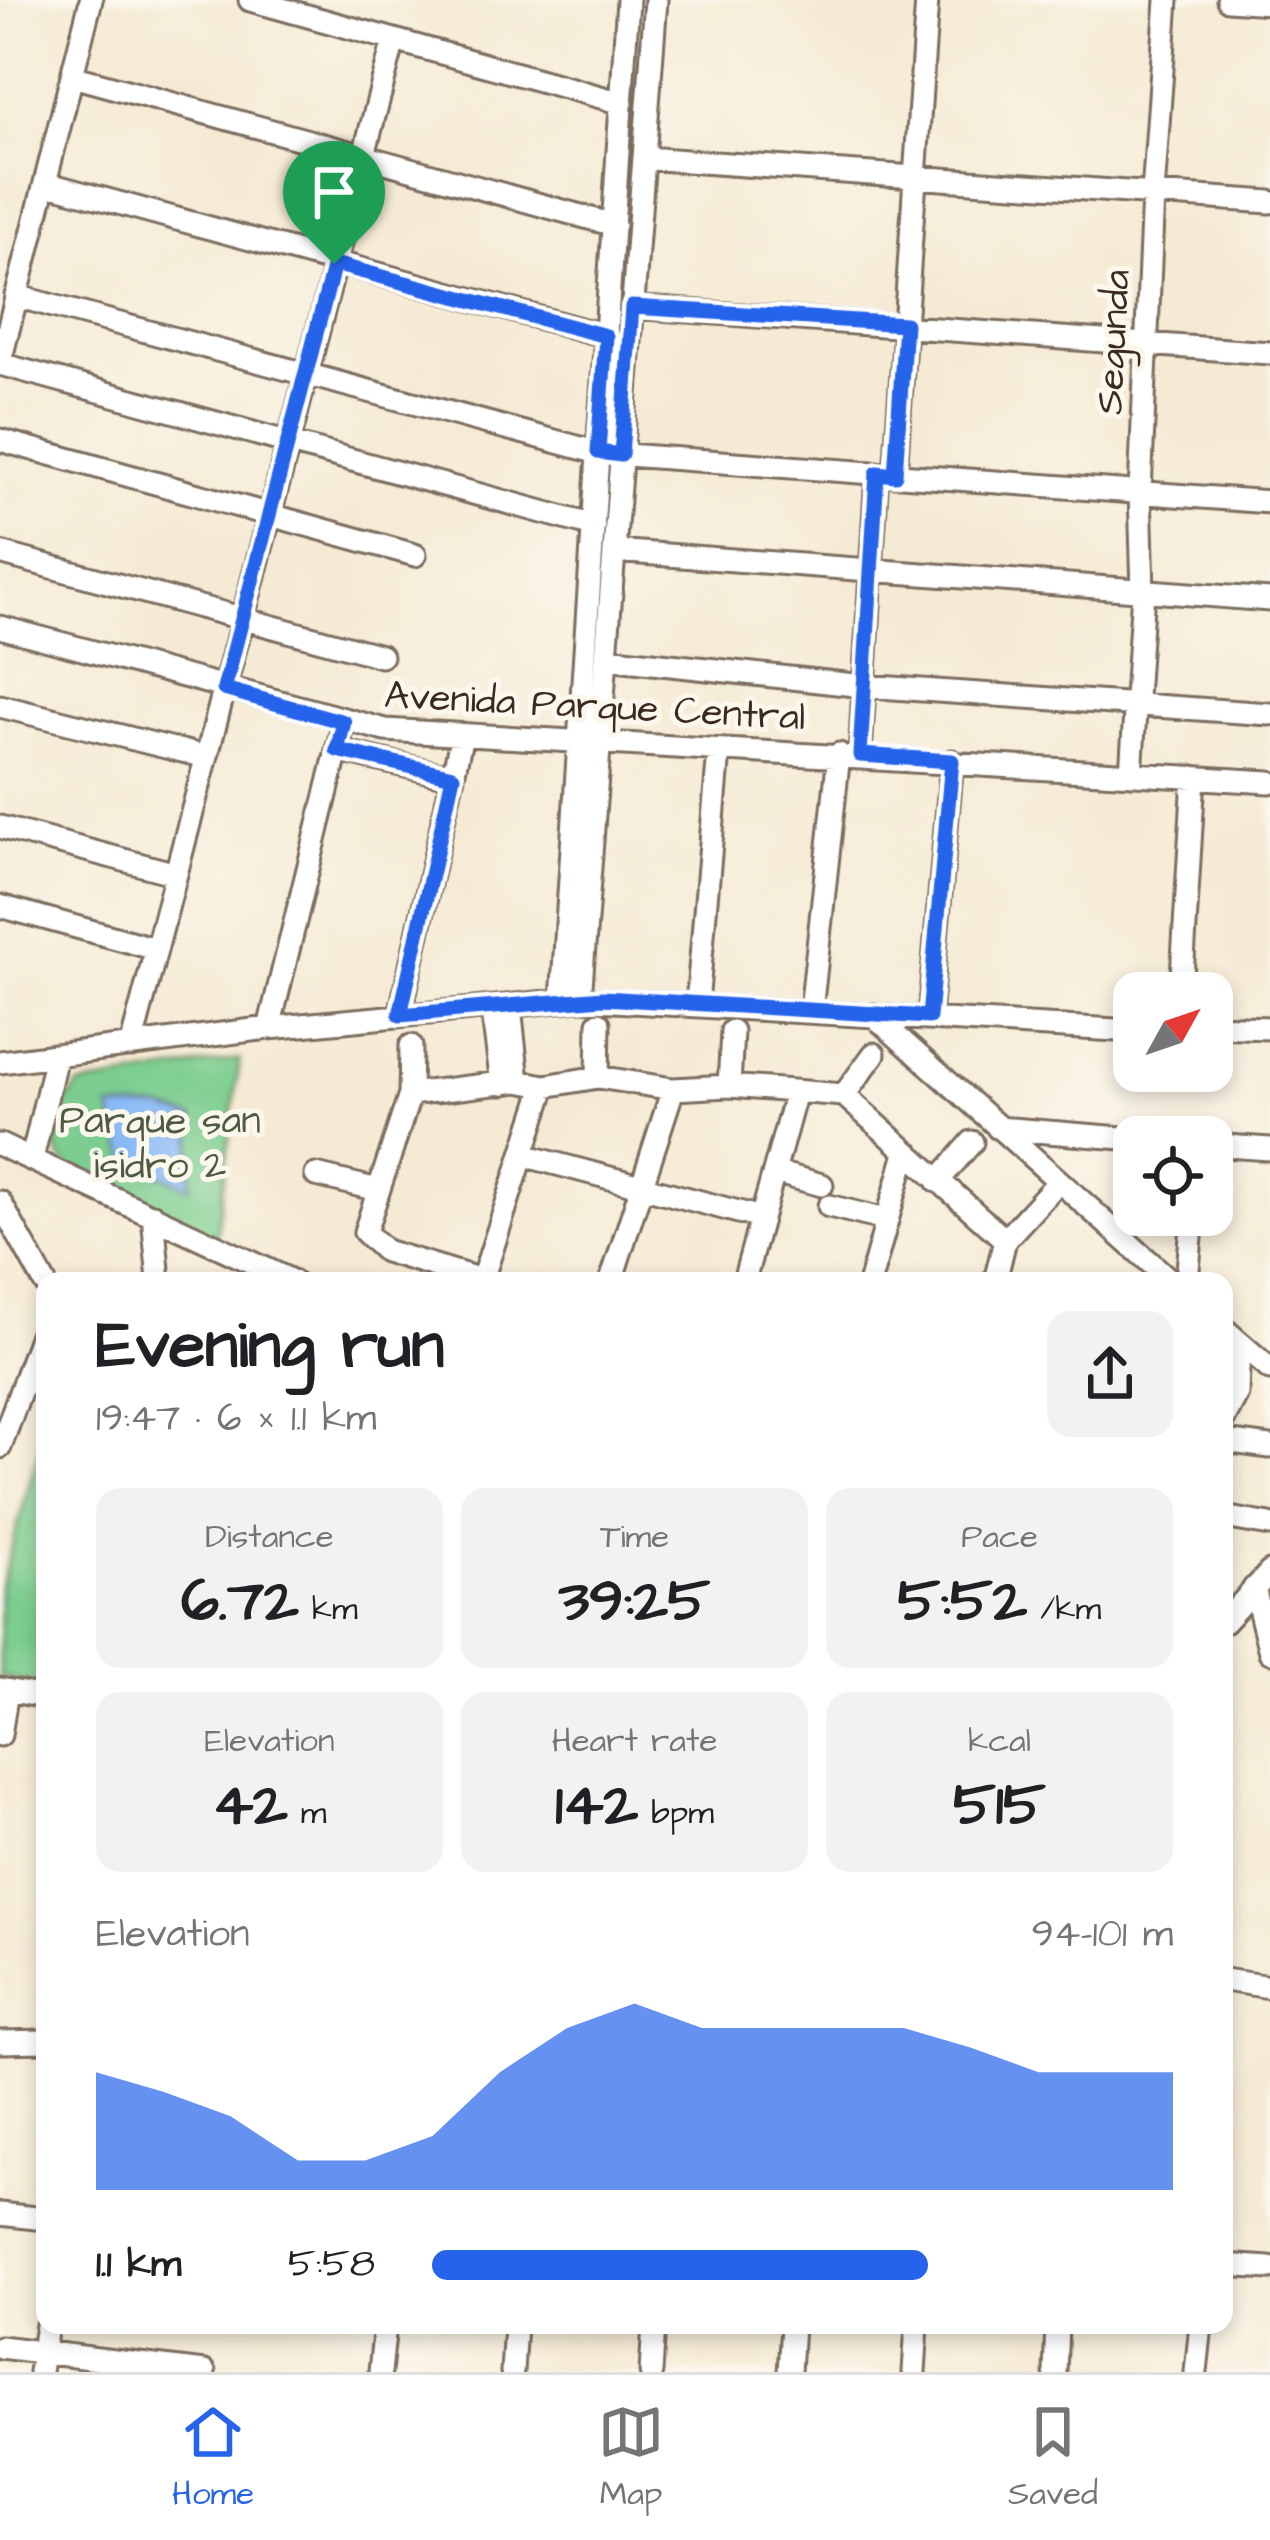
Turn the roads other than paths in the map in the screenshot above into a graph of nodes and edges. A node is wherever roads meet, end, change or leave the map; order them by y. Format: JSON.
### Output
{"nodes":[{"id":1,"x":91,"y":0,"type":"edge"},
{"id":2,"x":250,"y":0,"type":"edge"},
{"id":3,"x":628,"y":0,"type":"edge"},
{"id":4,"x":656,"y":0,"type":"edge"},
{"id":5,"x":927,"y":0,"type":"edge"},
{"id":6,"x":1168,"y":0,"type":"edge"},
{"id":7,"x":1228,"y":0,"type":"edge"},
{"id":8,"x":1270,"y":3,"type":"edge"},
{"id":9,"x":394,"y":40,"type":"junction"},
{"id":10,"x":72,"y":76,"type":"junction"},
{"id":11,"x":622,"y":103,"type":"junction"},
{"id":12,"x":363,"y":154,"type":"junction"},
{"id":13,"x":644,"y":158,"type":"junction"},
{"id":14,"x":915,"y":178,"type":"junction"},
{"id":15,"x":45,"y":183,"type":"junction"},
{"id":16,"x":1153,"y":194,"type":"junction"},
{"id":17,"x":1270,"y":202,"type":"edge"},
{"id":18,"x":614,"y":225,"type":"junction"},
{"id":19,"x":334,"y":264,"type":"junction"},
{"id":20,"x":16,"y":296,"type":"junction"},
{"id":21,"x":632,"y":307,"type":"junction"},
{"id":22,"x":905,"y":324,"type":"junction"},
{"id":23,"x":606,"y":336,"type":"junction"},
{"id":24,"x":1147,"y":344,"type":"junction"},
{"id":25,"x":1270,"y":353,"type":"edge"},
{"id":26,"x":0,"y":363,"type":"edge"},
{"id":27,"x":307,"y":371,"type":"junction"},
{"id":28,"x":0,"y":440,"type":"edge"},
{"id":29,"x":288,"y":442,"type":"junction"},
{"id":30,"x":610,"y":454,"type":"junction"},
{"id":31,"x":886,"y":474,"type":"junction"},
{"id":32,"x":1140,"y":492,"type":"junction"},
{"id":33,"x":1270,"y":502,"type":"edge"},
{"id":34,"x":270,"y":511,"type":"junction"},
{"id":35,"x":593,"y":526,"type":"junction"},
{"id":36,"x":614,"y":551,"type":"junction"},
{"id":37,"x":0,"y":553,"type":"edge"},
{"id":38,"x":415,"y":556,"type":"dead end"},
{"id":39,"x":870,"y":574,"type":"junction"},
{"id":40,"x":1143,"y":591,"type":"junction"},
{"id":41,"x":1270,"y":600,"type":"edge"},
{"id":42,"x":242,"y":619,"type":"junction"},
{"id":43,"x":0,"y":628,"type":"edge"},
{"id":44,"x":381,"y":656,"type":"dead end"},
{"id":45,"x":606,"y":658,"type":"junction"},
{"id":46,"x":864,"y":686,"type":"junction"},
{"id":47,"x":224,"y":689,"type":"junction"},
{"id":48,"x":1136,"y":703,"type":"junction"},
{"id":49,"x":0,"y":706,"type":"edge"},
{"id":50,"x":1270,"y":714,"type":"edge"},
{"id":51,"x":344,"y":722,"type":"junction"},
{"id":52,"x":462,"y":736,"type":"junction"},
{"id":53,"x":589,"y":744,"type":"junction"},
{"id":54,"x":337,"y":750,"type":"junction"},
{"id":55,"x":719,"y":751,"type":"junction"},
{"id":56,"x":849,"y":754,"type":"junction"},
{"id":57,"x":206,"y":757,"type":"junction"},
{"id":58,"x":952,"y":761,"type":"junction"},
{"id":59,"x":1131,"y":774,"type":"junction"},
{"id":60,"x":453,"y":776,"type":"junction"},
{"id":61,"x":1194,"y":777,"type":"junction"},
{"id":62,"x":1270,"y":782,"type":"edge"},
{"id":63,"x":0,"y":827,"type":"edge"},
{"id":64,"x":176,"y":874,"type":"junction"},
{"id":65,"x":0,"y":906,"type":"edge"},
{"id":66,"x":156,"y":949,"type":"junction"},
{"id":67,"x":1182,"y":972,"type":"edge"},
{"id":68,"x":571,"y":999,"type":"junction"},
{"id":69,"x":697,"y":1004,"type":"junction"},
{"id":70,"x":501,"y":1007,"type":"junction"},
{"id":71,"x":811,"y":1011,"type":"junction"},
{"id":72,"x":400,"y":1015,"type":"junction"},
{"id":73,"x":873,"y":1015,"type":"junction"},
{"id":74,"x":929,"y":1017,"type":"junction"},
{"id":75,"x":599,"y":1023,"type":"dead end"},
{"id":76,"x":1233,"y":1027,"type":"edge"},
{"id":77,"x":269,"y":1028,"type":"junction"},
{"id":78,"x":1270,"y":1028,"type":"edge"},
{"id":79,"x":1113,"y":1030,"type":"edge"},
{"id":80,"x":732,"y":1031,"type":"dead end"},
{"id":81,"x":131,"y":1046,"type":"junction"},
{"id":82,"x":411,"y":1046,"type":"dead end"},
{"id":83,"x":874,"y":1054,"type":"dead end"},
{"id":84,"x":56,"y":1056,"type":"junction"},
{"id":85,"x":0,"y":1062,"type":"edge"},
{"id":86,"x":598,"y":1077,"type":"junction"},
{"id":87,"x":510,"y":1082,"type":"junction"},
{"id":88,"x":545,"y":1086,"type":"junction"},
{"id":89,"x":728,"y":1086,"type":"junction"},
{"id":90,"x":673,"y":1089,"type":"junction"},
{"id":91,"x":796,"y":1092,"type":"junction"},
{"id":92,"x":410,"y":1094,"type":"junction"},
{"id":93,"x":844,"y":1095,"type":"junction"},
{"id":94,"x":998,"y":1128,"type":"junction"},
{"id":95,"x":1113,"y":1137,"type":"edge"},
{"id":96,"x":972,"y":1142,"type":"dead end"},
{"id":97,"x":0,"y":1144,"type":"edge"},
{"id":98,"x":1233,"y":1147,"type":"edge"},
{"id":99,"x":1270,"y":1150,"type":"edge"},
{"id":100,"x":905,"y":1154,"type":"junction"},
{"id":101,"x":523,"y":1155,"type":"junction"},
{"id":102,"x":32,"y":1159,"type":"junction"},
{"id":103,"x":774,"y":1172,"type":"junction"},
{"id":104,"x":316,"y":1175,"type":"dead end"},
{"id":105,"x":938,"y":1181,"type":"junction"},
{"id":106,"x":1058,"y":1181,"type":"junction"},
{"id":107,"x":642,"y":1184,"type":"junction"},
{"id":108,"x":378,"y":1190,"type":"junction"},
{"id":109,"x":0,"y":1202,"type":"edge"},
{"id":110,"x":153,"y":1215,"type":"junction"},
{"id":111,"x":761,"y":1218,"type":"junction"},
{"id":112,"x":886,"y":1220,"type":"junction"},
{"id":113,"x":1191,"y":1236,"type":"edge"},
{"id":114,"x":1005,"y":1240,"type":"junction"},
{"id":115,"x":39,"y":1272,"type":"edge"},
{"id":116,"x":158,"y":1272,"type":"edge"},
{"id":117,"x":273,"y":1272,"type":"edge"},
{"id":118,"x":454,"y":1272,"type":"edge"},
{"id":119,"x":486,"y":1272,"type":"edge"},
{"id":120,"x":614,"y":1272,"type":"edge"},
{"id":121,"x":746,"y":1272,"type":"edge"},
{"id":122,"x":872,"y":1272,"type":"edge"},
{"id":123,"x":997,"y":1272,"type":"edge"},
{"id":124,"x":1161,"y":1272,"type":"edge"},
{"id":125,"x":1188,"y":1272,"type":"edge"},
{"id":126,"x":1233,"y":1336,"type":"edge"},
{"id":127,"x":1233,"y":1345,"type":"edge"},
{"id":128,"x":36,"y":1349,"type":"edge"},
{"id":129,"x":1270,"y":1369,"type":"edge"},
{"id":130,"x":1233,"y":1403,"type":"edge"},
{"id":131,"x":1233,"y":1443,"type":"edge"},
{"id":132,"x":0,"y":1447,"type":"edge"},
{"id":133,"x":1270,"y":1447,"type":"edge"},
{"id":134,"x":1233,"y":1519,"type":"edge"},
{"id":135,"x":1270,"y":1525,"type":"edge"},
{"id":136,"x":1262,"y":1581,"type":"edge"},
{"id":137,"x":1233,"y":1612,"type":"edge"},
{"id":138,"x":1265,"y":1616,"type":"edge"},
{"id":139,"x":1270,"y":1652,"type":"edge"},
{"id":140,"x":4,"y":1690,"type":"edge"},
{"id":141,"x":36,"y":1695,"type":"edge"},
{"id":142,"x":0,"y":1735,"type":"edge"},
{"id":143,"x":1233,"y":1981,"type":"edge"},
{"id":144,"x":1270,"y":1987,"type":"edge"},
{"id":145,"x":0,"y":2042,"type":"edge"},
{"id":146,"x":36,"y":2042,"type":"edge"},
{"id":147,"x":0,"y":2214,"type":"edge"},
{"id":148,"x":36,"y":2218,"type":"edge"},
{"id":149,"x":1233,"y":2266,"type":"edge"},
{"id":150,"x":1270,"y":2268,"type":"edge"},
{"id":151,"x":384,"y":2334,"type":"edge"},
{"id":152,"x":514,"y":2334,"type":"edge"},
{"id":153,"x":653,"y":2334,"type":"edge"},
{"id":154,"x":791,"y":2334,"type":"edge"},
{"id":155,"x":916,"y":2334,"type":"edge"},
{"id":156,"x":1056,"y":2334,"type":"edge"},
{"id":157,"x":1200,"y":2334,"type":"edge"},
{"id":158,"x":0,"y":2347,"type":"edge"},
{"id":159,"x":41,"y":2362,"type":"edge"},
{"id":160,"x":204,"y":2372,"type":"edge"},
{"id":161,"x":380,"y":2372,"type":"edge"},
{"id":162,"x":512,"y":2372,"type":"edge"},
{"id":163,"x":651,"y":2372,"type":"edge"},
{"id":164,"x":789,"y":2372,"type":"edge"},
{"id":165,"x":914,"y":2372,"type":"edge"},
{"id":166,"x":1054,"y":2372,"type":"edge"},
{"id":167,"x":1196,"y":2372,"type":"edge"}],
"edges":[{"from":1,"to":10,"type":"street"},
{"from":2,"to":9,"type":"street"},
{"from":3,"to":11,"type":"street"},
{"from":4,"to":13,"type":"street"},
{"from":5,"to":14,"type":"street"},
{"from":6,"to":16,"type":"street","name":"Segunda"},
{"from":7,"to":8,"type":"street"},
{"from":9,"to":11,"type":"street"},
{"from":9,"to":12,"type":"street"},
{"from":10,"to":12,"type":"street"},
{"from":10,"to":15,"type":"street"},
{"from":11,"to":18,"type":"street"},
{"from":12,"to":18,"type":"street"},
{"from":12,"to":19,"type":"street"},
{"from":13,"to":14,"type":"street"},
{"from":13,"to":21,"type":"street"},
{"from":14,"to":16,"type":"street"},
{"from":14,"to":22,"type":"street"},
{"from":15,"to":19,"type":"street"},
{"from":15,"to":20,"type":"street"},
{"from":16,"to":17,"type":"street"},
{"from":16,"to":24,"type":"street","name":"Segunda"},
{"from":18,"to":23,"type":"street"},
{"from":19,"to":23,"type":"street"},
{"from":19,"to":27,"type":"street"},
{"from":20,"to":26,"type":"street"},
{"from":20,"to":27,"type":"street"},
{"from":21,"to":22,"type":"street"},
{"from":21,"to":30,"type":"street"},
{"from":22,"to":24,"type":"street"},
{"from":22,"to":31,"type":"street"},
{"from":23,"to":30,"type":"street"},
{"from":24,"to":25,"type":"street"},
{"from":24,"to":32,"type":"street","name":"Segunda"},
{"from":26,"to":29,"type":"street"},
{"from":27,"to":29,"type":"street"},
{"from":27,"to":30,"type":"street"},
{"from":28,"to":34,"type":"street"},
{"from":29,"to":34,"type":"street"},
{"from":29,"to":35,"type":"street"},
{"from":30,"to":31,"type":"street"},
{"from":30,"to":35,"type":"street"},
{"from":30,"to":36,"type":"street"},
{"from":31,"to":32,"type":"street"},
{"from":31,"to":39,"type":"street"},
{"from":32,"to":33,"type":"street"},
{"from":32,"to":40,"type":"street","name":"Segunda"},
{"from":34,"to":38,"type":"street"},
{"from":34,"to":42,"type":"street"},
{"from":35,"to":53,"type":"street"},
{"from":36,"to":39,"type":"street"},
{"from":36,"to":45,"type":"street"},
{"from":37,"to":42,"type":"street"},
{"from":39,"to":40,"type":"street"},
{"from":39,"to":46,"type":"street"},
{"from":40,"to":41,"type":"street"},
{"from":40,"to":48,"type":"street","name":"Segunda"},
{"from":42,"to":44,"type":"street"},
{"from":42,"to":47,"type":"street"},
{"from":43,"to":47,"type":"street","name":"Avenida Parque Central"},
{"from":45,"to":46,"type":"street"},
{"from":45,"to":53,"type":"street"},
{"from":46,"to":48,"type":"street"},
{"from":46,"to":56,"type":"street"},
{"from":47,"to":51,"type":"street","name":"Avenida Parque Central"},
{"from":47,"to":57,"type":"street"},
{"from":48,"to":50,"type":"street"},
{"from":48,"to":59,"type":"street","name":"Segunda"},
{"from":49,"to":57,"type":"street"},
{"from":51,"to":52,"type":"street","name":"Avenida Parque Central"},
{"from":51,"to":54,"type":"street"},
{"from":52,"to":53,"type":"street","name":"Avenida Parque Central"},
{"from":52,"to":60,"type":"street"},
{"from":53,"to":55,"type":"street","name":"Avenida Parque Central"},
{"from":53,"to":68,"type":"street"},
{"from":54,"to":60,"type":"street"},
{"from":54,"to":77,"type":"street"},
{"from":55,"to":56,"type":"street","name":"Avenida Parque Central"},
{"from":55,"to":69,"type":"street"},
{"from":56,"to":58,"type":"street","name":"Avenida Parque Central"},
{"from":56,"to":71,"type":"street"},
{"from":57,"to":64,"type":"street"},
{"from":58,"to":59,"type":"street","name":"Avenida Parque Central"},
{"from":58,"to":74,"type":"street"},
{"from":59,"to":61,"type":"street","name":"Avenida Parque Central"},
{"from":60,"to":72,"type":"street"},
{"from":61,"to":62,"type":"street","name":"Avenida Parque Central"},
{"from":61,"to":67,"type":"street"},
{"from":63,"to":64,"type":"street"},
{"from":64,"to":66,"type":"street"},
{"from":65,"to":66,"type":"street"},
{"from":66,"to":81,"type":"street"},
{"from":68,"to":69,"type":"street"},
{"from":68,"to":70,"type":"street"},
{"from":69,"to":71,"type":"street"},
{"from":70,"to":72,"type":"street"},
{"from":70,"to":87,"type":"street"},
{"from":71,"to":73,"type":"street"},
{"from":72,"to":77,"type":"street"},
{"from":73,"to":74,"type":"street"},
{"from":73,"to":94,"type":"street"},
{"from":74,"to":79,"type":"street"},
{"from":75,"to":86,"type":"street"},
{"from":76,"to":78,"type":"street"},
{"from":77,"to":81,"type":"street"},
{"from":80,"to":89,"type":"street"},
{"from":81,"to":84,"type":"street"},
{"from":82,"to":92,"type":"street"},
{"from":83,"to":93,"type":"street"},
{"from":84,"to":85,"type":"street"},
{"from":84,"to":102,"type":"street"},
{"from":86,"to":88,"type":"street"},
{"from":86,"to":90,"type":"street"},
{"from":87,"to":88,"type":"street"},
{"from":87,"to":92,"type":"street"},
{"from":88,"to":101,"type":"street"},
{"from":89,"to":90,"type":"street"},
{"from":89,"to":91,"type":"street"},
{"from":90,"to":107,"type":"street"},
{"from":91,"to":93,"type":"street"},
{"from":91,"to":103,"type":"street"},
{"from":92,"to":108,"type":"street"},
{"from":93,"to":100,"type":"street"},
{"from":94,"to":95,"type":"street"},
{"from":94,"to":106,"type":"street"},
{"from":96,"to":105,"type":"street"},
{"from":97,"to":102,"type":"street"},
{"from":98,"to":99,"type":"street"},
{"from":100,"to":105,"type":"street"},
{"from":100,"to":112,"type":"street"},
{"from":101,"to":107,"type":"street"},
{"from":101,"to":119,"type":"street"},
{"from":102,"to":110,"type":"street"},
{"from":103,"to":111,"type":"street"},
{"from":103,"to":112,"type":"street"},
{"from":104,"to":108,"type":"street"},
{"from":105,"to":114,"type":"street"},
{"from":106,"to":114,"type":"street"},
{"from":106,"to":124,"type":"street"},
{"from":107,"to":111,"type":"street"},
{"from":107,"to":120,"type":"street"},
{"from":108,"to":118,"type":"street"},
{"from":109,"to":115,"type":"street"},
{"from":110,"to":116,"type":"street"},
{"from":110,"to":117,"type":"street"},
{"from":111,"to":121,"type":"street"},
{"from":112,"to":122,"type":"street"},
{"from":113,"to":125,"type":"street"},
{"from":114,"to":123,"type":"street"},
{"from":126,"to":129,"type":"street"},
{"from":127,"to":130,"type":"street"},
{"from":128,"to":132,"type":"street"},
{"from":131,"to":133,"type":"street"},
{"from":134,"to":135,"type":"street"},
{"from":136,"to":137,"type":"street"},
{"from":136,"to":138,"type":"street"},
{"from":138,"to":139,"type":"street"},
{"from":140,"to":141,"type":"street"},
{"from":140,"to":142,"type":"street"},
{"from":143,"to":144,"type":"street"},
{"from":145,"to":146,"type":"street"},
{"from":147,"to":148,"type":"street"},
{"from":149,"to":150,"type":"street"},
{"from":151,"to":161,"type":"street"},
{"from":152,"to":162,"type":"street"},
{"from":153,"to":163,"type":"street"},
{"from":154,"to":164,"type":"street"},
{"from":155,"to":165,"type":"street"},
{"from":156,"to":166,"type":"street"},
{"from":157,"to":167,"type":"street"},
{"from":158,"to":159,"type":"street"},
{"from":159,"to":160,"type":"street"}]}
